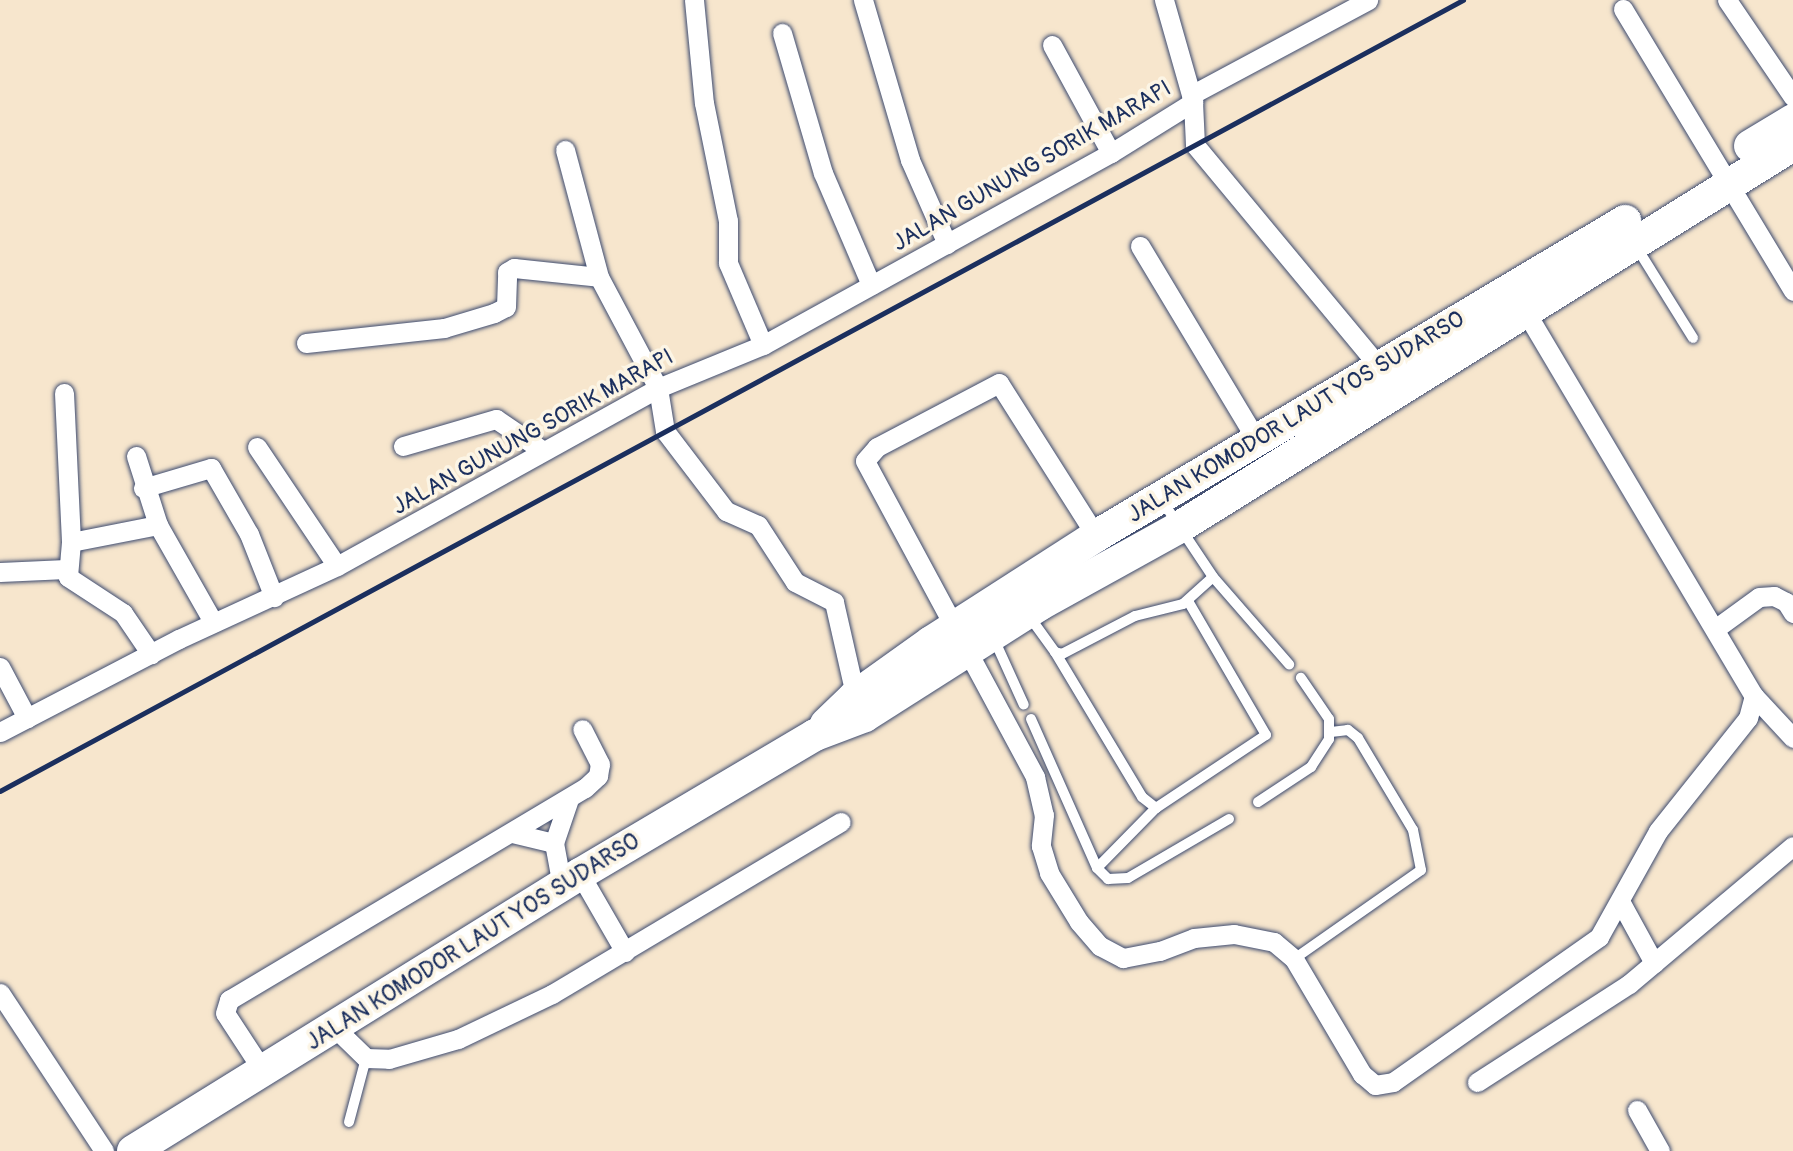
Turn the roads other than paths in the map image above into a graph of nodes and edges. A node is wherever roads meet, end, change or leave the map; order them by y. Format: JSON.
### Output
{"nodes":[{"id":1,"x":694,"y":0,"type":"edge"},
{"id":2,"x":863,"y":0,"type":"edge"},
{"id":3,"x":1164,"y":0,"type":"edge"},
{"id":4,"x":1368,"y":0,"type":"edge"},
{"id":5,"x":1727,"y":0,"type":"edge"},
{"id":6,"x":1623,"y":9,"type":"dead end"},
{"id":7,"x":782,"y":33,"type":"dead end"},
{"id":8,"x":1052,"y":45,"type":"dead end"},
{"id":9,"x":1793,"y":97,"type":"edge"},
{"id":10,"x":1192,"y":98,"type":"junction"},
{"id":11,"x":1793,"y":120,"type":"edge"},
{"id":12,"x":1793,"y":145,"type":"edge"},
{"id":13,"x":565,"y":149,"type":"dead end"},
{"id":14,"x":1111,"y":153,"type":"junction"},
{"id":15,"x":1722,"y":175,"type":"junction"},
{"id":16,"x":1633,"y":242,"type":"junction"},
{"id":17,"x":947,"y":244,"type":"junction"},
{"id":18,"x":1140,"y":246,"type":"dead end"},
{"id":19,"x":599,"y":277,"type":"junction"},
{"id":20,"x":871,"y":285,"type":"junction"},
{"id":21,"x":1793,"y":290,"type":"edge"},
{"id":22,"x":1524,"y":309,"type":"junction"},
{"id":23,"x":1693,"y":338,"type":"dead end"},
{"id":24,"x":306,"y":343,"type":"dead end"},
{"id":25,"x":763,"y":345,"type":"junction"},
{"id":26,"x":1388,"y":378,"type":"junction"},
{"id":27,"x":658,"y":388,"type":"junction"},
{"id":28,"x":64,"y":393,"type":"dead end"},
{"id":29,"x":1256,"y":439,"type":"junction"},
{"id":30,"x":403,"y":446,"type":"dead end"},
{"id":31,"x":257,"y":447,"type":"dead end"},
{"id":32,"x":542,"y":450,"type":"junction"},
{"id":33,"x":136,"y":456,"type":"dead end"},
{"id":34,"x":143,"y":488,"type":"junction"},
{"id":35,"x":1160,"y":497,"type":"junction"},
{"id":36,"x":158,"y":525,"type":"junction"},
{"id":37,"x":1178,"y":528,"type":"junction"},
{"id":38,"x":1096,"y":536,"type":"junction"},
{"id":39,"x":71,"y":542,"type":"junction"},
{"id":40,"x":337,"y":566,"type":"junction"},
{"id":41,"x":66,"y":569,"type":"junction"},
{"id":42,"x":0,"y":572,"type":"edge"},
{"id":43,"x":1213,"y":577,"type":"junction"},
{"id":44,"x":274,"y":597,"type":"junction"},
{"id":45,"x":1188,"y":601,"type":"junction"},
{"id":46,"x":1027,"y":613,"type":"junction"},
{"id":47,"x":1793,"y":613,"type":"edge"},
{"id":48,"x":213,"y":622,"type":"junction"},
{"id":49,"x":1714,"y":629,"type":"junction"},
{"id":50,"x":973,"y":631,"type":"junction"},
{"id":51,"x":1055,"y":652,"type":"junction"},
{"id":52,"x":151,"y":654,"type":"junction"},
{"id":53,"x":1289,"y":664,"type":"dead end"},
{"id":54,"x":0,"y":667,"type":"edge"},
{"id":55,"x":1301,"y":678,"type":"dead end"},
{"id":56,"x":1754,"y":696,"type":"junction"},
{"id":57,"x":1024,"y":705,"type":"dead end"},
{"id":58,"x":859,"y":707,"type":"junction"},
{"id":59,"x":27,"y":718,"type":"junction"},
{"id":60,"x":1031,"y":719,"type":"dead end"},
{"id":61,"x":582,"y":729,"type":"dead end"},
{"id":62,"x":0,"y":732,"type":"edge"},
{"id":63,"x":1331,"y":732,"type":"junction"},
{"id":64,"x":1793,"y":738,"type":"edge"},
{"id":65,"x":569,"y":799,"type":"junction"},
{"id":66,"x":1258,"y":802,"type":"dead end"},
{"id":67,"x":1156,"y":808,"type":"junction"},
{"id":68,"x":1229,"y":819,"type":"dead end"},
{"id":69,"x":841,"y":822,"type":"dead end"},
{"id":70,"x":512,"y":833,"type":"junction"},
{"id":71,"x":554,"y":843,"type":"junction"},
{"id":72,"x":1793,"y":846,"type":"edge"},
{"id":73,"x":1097,"y":868,"type":"junction"},
{"id":74,"x":571,"y":880,"type":"junction"},
{"id":75,"x":1620,"y":901,"type":"junction"},
{"id":76,"x":625,"y":952,"type":"junction"},
{"id":77,"x":1294,"y":959,"type":"junction"},
{"id":78,"x":1654,"y":962,"type":"junction"},
{"id":79,"x":0,"y":993,"type":"edge"},
{"id":80,"x":334,"y":1027,"type":"junction"},
{"id":81,"x":366,"y":1058,"type":"junction"},
{"id":82,"x":263,"y":1071,"type":"junction"},
{"id":83,"x":1477,"y":1082,"type":"dead end"},
{"id":84,"x":1637,"y":1110,"type":"dead end"},
{"id":85,"x":349,"y":1122,"type":"dead end"},
{"id":86,"x":104,"y":1151,"type":"edge"},
{"id":87,"x":133,"y":1151,"type":"edge"},
{"id":88,"x":1660,"y":1151,"type":"edge"}],
"edges":[{"from":1,"to":25,"type":"street"},
{"from":2,"to":17,"type":"street"},
{"from":3,"to":10,"type":"street"},
{"from":4,"to":10,"type":"street","name":"JALAN GUNUNG SORIK MARAPI"},
{"from":5,"to":9,"type":"street"},
{"from":6,"to":15,"type":"street"},
{"from":7,"to":20,"type":"street"},
{"from":8,"to":14,"type":"street"},
{"from":10,"to":14,"type":"street","name":"JALAN GUNUNG SORIK MARAPI"},
{"from":10,"to":26,"type":"street"},
{"from":11,"to":15,"type":"highway","name":"JALAN KOMODOR LAUT YOS SUDARSO"},
{"from":12,"to":15,"type":"highway","name":"JALAN KOMODOR LAUT YOS SUDARSO"},
{"from":13,"to":19,"type":"street"},
{"from":14,"to":17,"type":"street","name":"JALAN GUNUNG SORIK MARAPI"},
{"from":15,"to":16,"type":"highway","name":"JALAN KOMODOR LAUT YOS SUDARSO"},
{"from":15,"to":21,"type":"street"},
{"from":15,"to":26,"type":"highway","name":"JALAN KOMODOR LAUT YOS SUDARSO"},
{"from":16,"to":22,"type":"highway","name":"JALAN KOMODOR LAUT YOS SUDARSO"},
{"from":16,"to":23,"type":"lane"},
{"from":17,"to":20,"type":"street","name":"JALAN GUNUNG SORIK MARAPI"},
{"from":18,"to":29,"type":"street"},
{"from":19,"to":24,"type":"street"},
{"from":19,"to":27,"type":"street"},
{"from":20,"to":25,"type":"street","name":"JALAN GUNUNG SORIK MARAPI"},
{"from":22,"to":26,"type":"highway","name":"JALAN KOMODOR LAUT YOS SUDARSO"},
{"from":22,"to":49,"type":"street"},
{"from":25,"to":27,"type":"street","name":"JALAN GUNUNG SORIK MARAPI"},
{"from":26,"to":29,"type":"highway","name":"JALAN KOMODOR LAUT YOS SUDARSO"},
{"from":26,"to":37,"type":"highway","name":"JALAN KOMODOR LAUT YOS SUDARSO"},
{"from":27,"to":32,"type":"street","name":"JALAN GUNUNG SORIK MARAPI"},
{"from":27,"to":58,"type":"street"},
{"from":28,"to":39,"type":"street"},
{"from":29,"to":35,"type":"highway","name":"JALAN KOMODOR LAUT YOS SUDARSO"},
{"from":30,"to":32,"type":"street"},
{"from":31,"to":40,"type":"street"},
{"from":32,"to":40,"type":"street","name":"JALAN GUNUNG SORIK MARAPI"},
{"from":33,"to":34,"type":"street"},
{"from":34,"to":36,"type":"street"},
{"from":34,"to":44,"type":"street"},
{"from":35,"to":37,"type":"lane"},
{"from":35,"to":38,"type":"highway","name":"JALAN KOMODOR LAUT YOS SUDARSO"},
{"from":36,"to":39,"type":"street"},
{"from":36,"to":48,"type":"street"},
{"from":37,"to":43,"type":"lane"},
{"from":37,"to":46,"type":"highway","name":"JALAN KOMODOR LAUT YOS SUDARSO"},
{"from":38,"to":50,"type":"highway","name":"JALAN KOMODOR LAUT YOS SUDARSO"},
{"from":38,"to":50,"type":"street"},
{"from":39,"to":41,"type":"street"},
{"from":40,"to":44,"type":"street","name":"JALAN GUNUNG SORIK MARAPI"},
{"from":41,"to":42,"type":"street"},
{"from":41,"to":52,"type":"street"},
{"from":43,"to":45,"type":"lane"},
{"from":43,"to":53,"type":"lane"},
{"from":44,"to":48,"type":"street","name":"JALAN GUNUNG SORIK MARAPI"},
{"from":45,"to":51,"type":"lane"},
{"from":45,"to":67,"type":"lane"},
{"from":46,"to":50,"type":"highway","name":"JALAN KOMODOR LAUT YOS SUDARSO"},
{"from":46,"to":51,"type":"lane"},
{"from":47,"to":49,"type":"street"},
{"from":48,"to":52,"type":"street","name":"JALAN GUNUNG SORIK MARAPI"},
{"from":49,"to":56,"type":"street"},
{"from":50,"to":57,"type":"lane"},
{"from":50,"to":58,"type":"highway","name":"JALAN KOMODOR LAUT YOS SUDARSO"},
{"from":50,"to":77,"type":"street"},
{"from":51,"to":67,"type":"lane"},
{"from":52,"to":59,"type":"street","name":"JALAN GUNUNG SORIK MARAPI"},
{"from":54,"to":59,"type":"street"},
{"from":55,"to":63,"type":"lane"},
{"from":56,"to":64,"type":"street"},
{"from":56,"to":75,"type":"street"},
{"from":58,"to":74,"type":"highway","name":"JALAN KOMODOR LAUT YOS SUDARSO"},
{"from":59,"to":62,"type":"street","name":"JALAN GUNUNG SORIK MARAPI"},
{"from":60,"to":73,"type":"lane"},
{"from":61,"to":65,"type":"street"},
{"from":63,"to":66,"type":"lane"},
{"from":63,"to":77,"type":"lane"},
{"from":65,"to":70,"type":"street"},
{"from":65,"to":71,"type":"street"},
{"from":67,"to":73,"type":"lane"},
{"from":68,"to":73,"type":"lane"},
{"from":69,"to":76,"type":"street"},
{"from":70,"to":71,"type":"street"},
{"from":70,"to":82,"type":"street"},
{"from":71,"to":74,"type":"street"},
{"from":72,"to":78,"type":"street"},
{"from":74,"to":76,"type":"street"},
{"from":74,"to":80,"type":"highway","name":"JALAN KOMODOR LAUT YOS SUDARSO"},
{"from":75,"to":77,"type":"street"},
{"from":75,"to":78,"type":"street"},
{"from":76,"to":81,"type":"street"},
{"from":78,"to":83,"type":"street"},
{"from":79,"to":86,"type":"street"},
{"from":80,"to":81,"type":"street"},
{"from":80,"to":82,"type":"highway","name":"JALAN KOMODOR LAUT YOS SUDARSO"},
{"from":81,"to":85,"type":"lane"},
{"from":82,"to":87,"type":"highway","name":"JALAN KOMODOR LAUT YOS SUDARSO"},
{"from":84,"to":88,"type":"street"}]}
